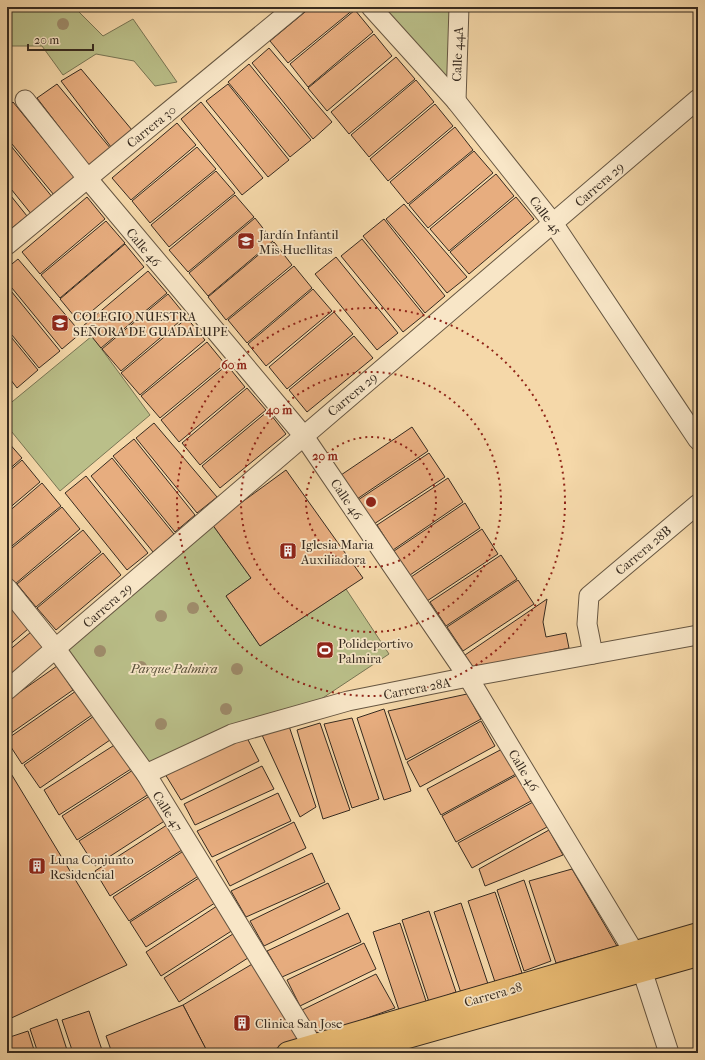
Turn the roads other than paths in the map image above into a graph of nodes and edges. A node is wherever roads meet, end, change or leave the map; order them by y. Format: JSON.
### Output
{"nodes":[{"id":1,"x":295,"y":7,"type":"edge"},
{"id":2,"x":371,"y":7,"type":"edge"},
{"id":3,"x":459,"y":7,"type":"edge"},
{"id":4,"x":698,"y":99,"type":"edge"},
{"id":5,"x":25,"y":100,"type":"dead end"},
{"id":6,"x":456,"y":101,"type":"junction"},
{"id":7,"x":87,"y":178,"type":"junction"},
{"id":8,"x":554,"y":223,"type":"junction"},
{"id":9,"x":7,"y":245,"type":"edge"},
{"id":10,"x":304,"y":435,"type":"junction"},
{"id":11,"x":698,"y":440,"type":"edge"},
{"id":12,"x":698,"y":504,"type":"edge"},
{"id":13,"x":7,"y":588,"type":"edge"},
{"id":14,"x":698,"y":636,"type":"edge"},
{"id":15,"x":56,"y":649,"type":"junction"},
{"id":16,"x":593,"y":654,"type":"junction"},
{"id":17,"x":468,"y":677,"type":"junction"},
{"id":18,"x":7,"y":690,"type":"edge"},
{"id":19,"x":146,"y":774,"type":"junction"},
{"id":20,"x":698,"y":934,"type":"edge"},
{"id":21,"x":698,"y":955,"type":"edge"},
{"id":22,"x":638,"y":961,"type":"junction"},
{"id":23,"x":313,"y":1046,"type":"junction"},
{"id":24,"x":288,"y":1053,"type":"edge"},
{"id":25,"x":352,"y":1053,"type":"edge"},
{"id":26,"x":669,"y":1053,"type":"edge"}],
"edges":[{"from":1,"to":7,"type":"street","name":"Carrera 30"},
{"from":2,"to":6,"type":"street","name":"Calle 45"},
{"from":3,"to":6,"type":"street","name":"Calle 44A"},
{"from":4,"to":8,"type":"street","name":"Carrera 29"},
{"from":5,"to":7,"type":"street","name":"Calle 46"},
{"from":6,"to":8,"type":"street","name":"Calle 45"},
{"from":7,"to":9,"type":"street","name":"Carrera 30"},
{"from":7,"to":10,"type":"street","name":"Calle 46"},
{"from":8,"to":10,"type":"street","name":"Carrera 29"},
{"from":8,"to":11,"type":"street","name":"Calle 45"},
{"from":10,"to":15,"type":"street","name":"Carrera 29"},
{"from":10,"to":17,"type":"street","name":"Calle 46"},
{"from":12,"to":16,"type":"street","name":"Carrera 28B"},
{"from":13,"to":15,"type":"street","name":"Calle 47"},
{"from":14,"to":16,"type":"street","name":"Carrera 28A"},
{"from":15,"to":18,"type":"street","name":"Carrera 29"},
{"from":15,"to":19,"type":"street","name":"Calle 47"},
{"from":16,"to":17,"type":"street","name":"Carrera 28A"},
{"from":17,"to":19,"type":"street","name":"Carrera 28A"},
{"from":17,"to":22,"type":"street","name":"Calle 46"},
{"from":19,"to":23,"type":"street","name":"Calle 47"},
{"from":20,"to":22,"type":"main road","name":"Carrera 28"},
{"from":21,"to":22,"type":"main road","name":"Carrera 28"},
{"from":22,"to":23,"type":"main road","name":"Carrera 28"},
{"from":22,"to":25,"type":"main road","name":"Carrera 28"},
{"from":22,"to":26,"type":"street","name":"Calle 46"},
{"from":23,"to":24,"type":"main road","name":"Carrera 28"}]}
